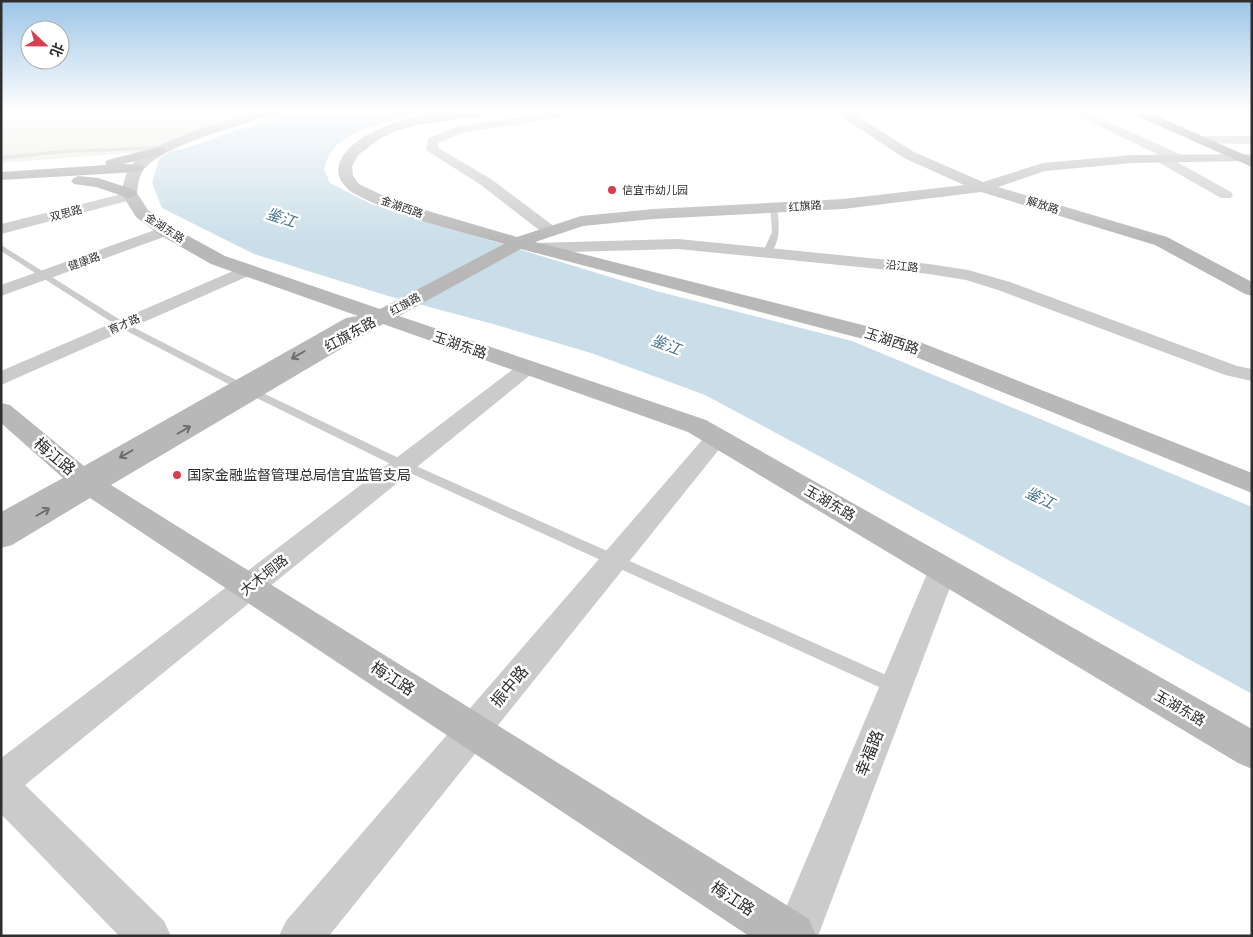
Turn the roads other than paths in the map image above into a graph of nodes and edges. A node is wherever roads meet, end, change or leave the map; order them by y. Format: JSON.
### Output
{"nodes":[{"id":1,"x":42,"y":154,"type":"edge"},
{"id":2,"x":147,"y":154,"type":"edge"},
{"id":3,"x":153,"y":154,"type":"edge"},
{"id":4,"x":352,"y":154,"type":"edge"},
{"id":5,"x":438,"y":154,"type":"edge"},
{"id":6,"x":907,"y":154,"type":"edge"},
{"id":7,"x":1168,"y":154,"type":"edge"},
{"id":8,"x":1235,"y":154,"type":"edge"},
{"id":9,"x":1,"y":158,"type":"edge"},
{"id":10,"x":1161,"y":158,"type":"junction"},
{"id":11,"x":1177,"y":158,"type":"junction"},
{"id":12,"x":1247,"y":159,"type":"edge"},
{"id":13,"x":134,"y":171,"type":"junction"},
{"id":14,"x":56,"y":173,"type":"junction"},
{"id":15,"x":6,"y":179,"type":"edge"},
{"id":16,"x":982,"y":187,"type":"junction"},
{"id":17,"x":130,"y":195,"type":"junction"},
{"id":18,"x":1226,"y":195,"type":"dead end"},
{"id":19,"x":773,"y":208,"type":"junction"},
{"id":20,"x":1,"y":229,"type":"edge"},
{"id":21,"x":549,"y":230,"type":"junction"},
{"id":22,"x":166,"y":231,"type":"junction"},
{"id":23,"x":527,"y":245,"type":"junction"},
{"id":24,"x":1,"y":247,"type":"edge"},
{"id":25,"x":767,"y":252,"type":"junction"},
{"id":26,"x":247,"y":270,"type":"junction"},
{"id":27,"x":44,"y":275,"type":"junction"},
{"id":28,"x":1252,"y":290,"type":"edge"},
{"id":29,"x":1,"y":291,"type":"edge"},
{"id":30,"x":381,"y":317,"type":"junction"},
{"id":31,"x":122,"y":325,"type":"junction"},
{"id":32,"x":526,"y":368,"type":"junction"},
{"id":33,"x":1252,"y":375,"type":"edge"},
{"id":34,"x":1,"y":378,"type":"edge"},
{"id":35,"x":246,"y":390,"type":"junction"},
{"id":36,"x":1,"y":410,"type":"edge"},
{"id":37,"x":717,"y":437,"type":"junction"},
{"id":38,"x":403,"y":465,"type":"junction"},
{"id":39,"x":86,"y":482,"type":"junction"},
{"id":40,"x":1252,"y":484,"type":"edge"},
{"id":41,"x":1,"y":526,"type":"edge"},
{"id":42,"x":1,"y":537,"type":"edge"},
{"id":43,"x":614,"y":560,"type":"junction"},
{"id":44,"x":943,"y":569,"type":"junction"},
{"id":45,"x":249,"y":586,"type":"junction"},
{"id":46,"x":896,"y":687,"type":"junction"},
{"id":47,"x":472,"y":730,"type":"junction"},
{"id":48,"x":1252,"y":750,"type":"edge"},
{"id":49,"x":1,"y":781,"type":"edge"},
{"id":50,"x":1,"y":786,"type":"edge"},
{"id":51,"x":149,"y":936,"type":"edge"},
{"id":52,"x":301,"y":936,"type":"edge"},
{"id":53,"x":794,"y":936,"type":"edge"}],
"edges":[{"from":1,"to":9,"type":"lane"},
{"from":2,"to":14,"type":"main road"},
{"from":3,"to":13,"type":"main road"},
{"from":4,"to":23,"type":"main road","name":"金湖西路"},
{"from":5,"to":21,"type":"street"},
{"from":6,"to":16,"type":"main road","name":"解放路"},
{"from":7,"to":11,"type":"street"},
{"from":8,"to":12,"type":"highway"},
{"from":10,"to":11,"type":"main road","name":"红旗路"},
{"from":10,"to":16,"type":"main road","name":"红旗路"},
{"from":10,"to":18,"type":"street"},
{"from":11,"to":12,"type":"main road","name":"红旗路"},
{"from":13,"to":14,"type":"main road"},
{"from":13,"to":15,"type":"main road"},
{"from":13,"to":17,"type":"main road"},
{"from":14,"to":15,"type":"main road"},
{"from":15,"to":17,"type":"main road"},
{"from":16,"to":19,"type":"main road","name":"红旗路"},
{"from":16,"to":28,"type":"main road","name":"解放路"},
{"from":17,"to":20,"type":"street","name":"双思路"},
{"from":17,"to":22,"type":"main road","name":"金湖东路"},
{"from":19,"to":21,"type":"main road","name":"红旗路"},
{"from":19,"to":25,"type":"lane"},
{"from":21,"to":23,"type":"main road","name":"红旗路"},
{"from":22,"to":26,"type":"main road","name":"金湖东路"},
{"from":22,"to":27,"type":"street","name":"健康路"},
{"from":23,"to":25,"type":"street","name":"沿江路"},
{"from":23,"to":30,"type":"main road","name":"红旗路"},
{"from":23,"to":40,"type":"main road","name":"玉湖西路"},
{"from":24,"to":27,"type":"lane"},
{"from":25,"to":33,"type":"street","name":"沿江路"},
{"from":26,"to":30,"type":"main road","name":"金湖东路"},
{"from":26,"to":31,"type":"street","name":"育才路"},
{"from":27,"to":29,"type":"street","name":"健康路"},
{"from":27,"to":31,"type":"lane"},
{"from":30,"to":32,"type":"main road","name":"玉湖东路"},
{"from":30,"to":35,"type":"main road","name":"红旗东路"},
{"from":31,"to":34,"type":"street","name":"育才路"},
{"from":31,"to":35,"type":"lane"},
{"from":32,"to":37,"type":"main road","name":"玉湖东路"},
{"from":32,"to":38,"type":"street","name":"大木垌路"},
{"from":35,"to":38,"type":"lane"},
{"from":35,"to":39,"type":"main road","name":"红旗东路"},
{"from":36,"to":39,"type":"main road","name":"梅江路"},
{"from":37,"to":43,"type":"street","name":"振中路"},
{"from":37,"to":44,"type":"main road","name":"玉湖东路"},
{"from":38,"to":43,"type":"lane"},
{"from":38,"to":45,"type":"street","name":"大木垌路"},
{"from":39,"to":41,"type":"main road","name":"红旗东路"},
{"from":42,"to":39,"type":"main road","name":"红旗东路","one_way":true},
{"from":39,"to":45,"type":"main road","name":"梅江路"},
{"from":43,"to":46,"type":"lane"},
{"from":43,"to":47,"type":"street","name":"振中路"},
{"from":44,"to":46,"type":"street","name":"幸福路"},
{"from":44,"to":48,"type":"main road","name":"玉湖东路"},
{"from":45,"to":47,"type":"main road","name":"梅江路"},
{"from":45,"to":49,"type":"street","name":"大木垌路"},
{"from":46,"to":53,"type":"street","name":"幸福路"},
{"from":47,"to":52,"type":"street","name":"振中路"},
{"from":47,"to":53,"type":"main road","name":"梅江路"},
{"from":50,"to":51,"type":"street"}]}
